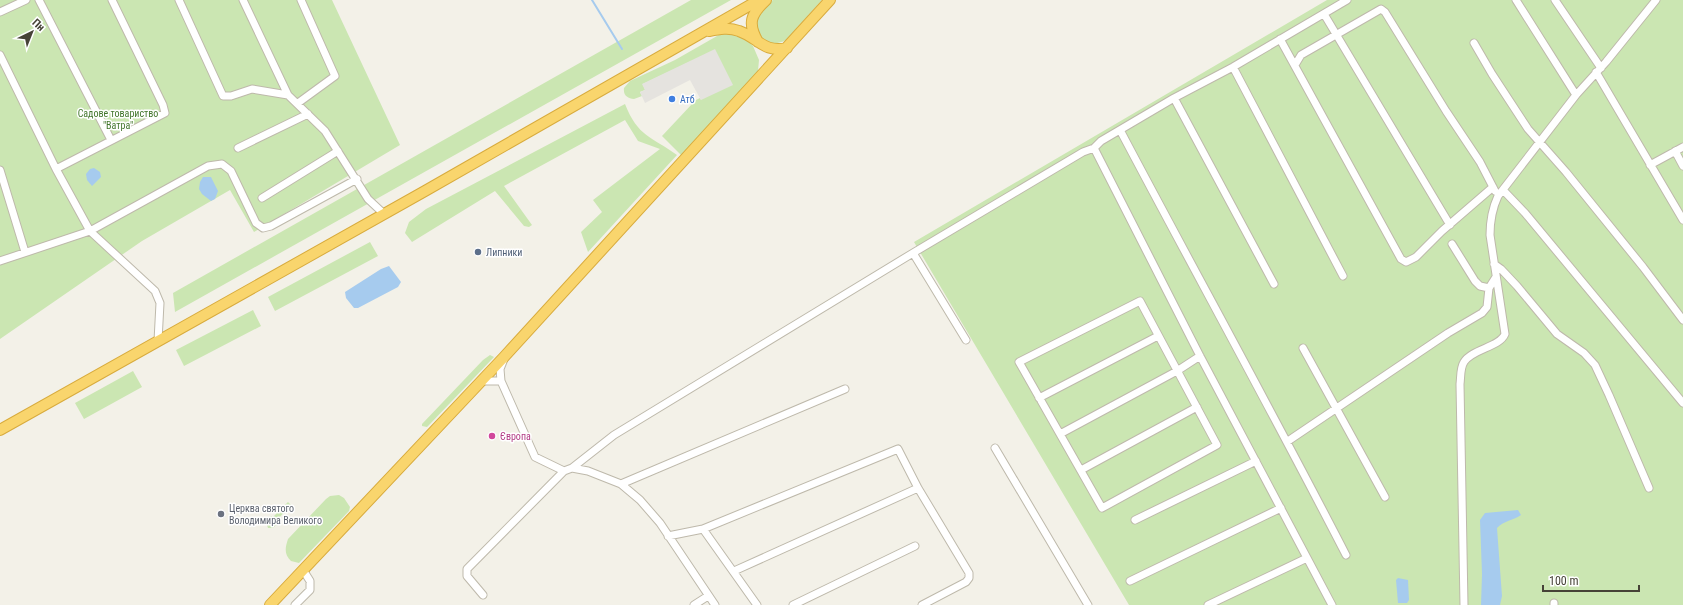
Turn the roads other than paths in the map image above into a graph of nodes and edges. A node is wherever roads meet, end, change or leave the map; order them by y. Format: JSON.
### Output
{"nodes":[{"id":1,"x":26,"y":0,"type":"edge"},
{"id":2,"x":39,"y":0,"type":"edge"},
{"id":3,"x":112,"y":0,"type":"edge"},
{"id":4,"x":179,"y":0,"type":"edge"},
{"id":5,"x":243,"y":0,"type":"edge"},
{"id":6,"x":301,"y":0,"type":"edge"},
{"id":7,"x":759,"y":0,"type":"edge"},
{"id":8,"x":766,"y":0,"type":"edge"},
{"id":9,"x":830,"y":0,"type":"edge"},
{"id":10,"x":1347,"y":0,"type":"edge"},
{"id":11,"x":1516,"y":0,"type":"edge"},
{"id":12,"x":1554,"y":0,"type":"edge"},
{"id":13,"x":1656,"y":0,"type":"edge"},
{"id":14,"x":0,"y":12,"type":"edge"},
{"id":15,"x":1324,"y":14,"type":"junction"},
{"id":16,"x":704,"y":31,"type":"junction"},
{"id":17,"x":1337,"y":35,"type":"junction"},
{"id":18,"x":1280,"y":39,"type":"junction"},
{"id":19,"x":758,"y":42,"type":"junction"},
{"id":20,"x":1474,"y":43,"type":"dead end"},
{"id":21,"x":787,"y":48,"type":"junction"},
{"id":22,"x":0,"y":55,"type":"edge"},
{"id":23,"x":1295,"y":65,"type":"junction"},
{"id":24,"x":1233,"y":68,"type":"junction"},
{"id":25,"x":1598,"y":70,"type":"junction"},
{"id":26,"x":288,"y":95,"type":"junction"},
{"id":27,"x":1576,"y":95,"type":"junction"},
{"id":28,"x":1174,"y":98,"type":"junction"},
{"id":29,"x":298,"y":103,"type":"junction"},
{"id":30,"x":308,"y":114,"type":"junction"},
{"id":31,"x":1120,"y":130,"type":"junction"},
{"id":32,"x":111,"y":140,"type":"junction"},
{"id":33,"x":1539,"y":142,"type":"junction"},
{"id":34,"x":1683,"y":147,"type":"edge"},
{"id":35,"x":238,"y":148,"type":"dead end"},
{"id":36,"x":1094,"y":148,"type":"junction"},
{"id":37,"x":338,"y":151,"type":"junction"},
{"id":38,"x":1675,"y":151,"type":"junction"},
{"id":39,"x":1650,"y":164,"type":"junction"},
{"id":40,"x":1683,"y":166,"type":"edge"},
{"id":41,"x":56,"y":169,"type":"junction"},
{"id":42,"x":0,"y":170,"type":"edge"},
{"id":43,"x":357,"y":179,"type":"junction"},
{"id":44,"x":1493,"y":187,"type":"junction"},
{"id":45,"x":1501,"y":193,"type":"junction"},
{"id":46,"x":262,"y":198,"type":"dead end"},
{"id":47,"x":384,"y":214,"type":"junction"},
{"id":48,"x":1683,"y":220,"type":"edge"},
{"id":49,"x":1450,"y":225,"type":"junction"},
{"id":50,"x":90,"y":231,"type":"junction"},
{"id":51,"x":1452,"y":244,"type":"dead end"},
{"id":52,"x":25,"y":252,"type":"junction"},
{"id":53,"x":913,"y":253,"type":"junction"},
{"id":54,"x":0,"y":262,"type":"edge"},
{"id":55,"x":1494,"y":264,"type":"junction"},
{"id":56,"x":1342,"y":276,"type":"dead end"},
{"id":57,"x":1496,"y":277,"type":"junction"},
{"id":58,"x":1274,"y":284,"type":"dead end"},
{"id":59,"x":1488,"y":288,"type":"junction"},
{"id":60,"x":1683,"y":320,"type":"edge"},
{"id":61,"x":1158,"y":336,"type":"junction"},
{"id":62,"x":966,"y":340,"type":"dead end"},
{"id":63,"x":158,"y":341,"type":"junction"},
{"id":64,"x":1303,"y":348,"type":"dead end"},
{"id":65,"x":1200,"y":356,"type":"junction"},
{"id":66,"x":504,"y":357,"type":"junction"},
{"id":67,"x":1178,"y":371,"type":"junction"},
{"id":68,"x":482,"y":381,"type":"junction"},
{"id":69,"x":502,"y":381,"type":"junction"},
{"id":70,"x":845,"y":389,"type":"dead end"},
{"id":71,"x":1039,"y":398,"type":"junction"},
{"id":72,"x":1683,"y":403,"type":"edge"},
{"id":73,"x":1196,"y":407,"type":"junction"},
{"id":74,"x":1336,"y":409,"type":"junction"},
{"id":75,"x":0,"y":430,"type":"edge"},
{"id":76,"x":1060,"y":434,"type":"junction"},
{"id":77,"x":1288,"y":441,"type":"junction"},
{"id":78,"x":995,"y":448,"type":"dead end"},
{"id":79,"x":1256,"y":461,"type":"junction"},
{"id":80,"x":572,"y":468,"type":"junction"},
{"id":81,"x":1081,"y":470,"type":"junction"},
{"id":82,"x":564,"y":471,"type":"junction"},
{"id":83,"x":621,"y":484,"type":"junction"},
{"id":84,"x":918,"y":488,"type":"junction"},
{"id":85,"x":1649,"y":488,"type":"dead end"},
{"id":86,"x":1385,"y":497,"type":"dead end"},
{"id":87,"x":1281,"y":508,"type":"junction"},
{"id":88,"x":1135,"y":520,"type":"dead end"},
{"id":89,"x":703,"y":529,"type":"junction"},
{"id":90,"x":668,"y":536,"type":"junction"},
{"id":91,"x":915,"y":546,"type":"dead end"},
{"id":92,"x":1346,"y":555,"type":"dead end"},
{"id":93,"x":1307,"y":558,"type":"junction"},
{"id":94,"x":304,"y":570,"type":"junction"},
{"id":95,"x":734,"y":571,"type":"junction"},
{"id":96,"x":1130,"y":581,"type":"dead end"},
{"id":97,"x":483,"y":595,"type":"dead end"},
{"id":98,"x":708,"y":596,"type":"junction"},
{"id":99,"x":270,"y":605,"type":"edge"},
{"id":100,"x":295,"y":605,"type":"edge"},
{"id":101,"x":694,"y":605,"type":"edge"},
{"id":102,"x":715,"y":605,"type":"edge"},
{"id":103,"x":757,"y":605,"type":"edge"},
{"id":104,"x":793,"y":605,"type":"edge"},
{"id":105,"x":922,"y":605,"type":"edge"},
{"id":106,"x":1088,"y":605,"type":"edge"},
{"id":107,"x":1208,"y":605,"type":"edge"},
{"id":108,"x":1332,"y":605,"type":"edge"},
{"id":109,"x":1464,"y":605,"type":"edge"}],
"edges":[{"from":1,"to":14,"type":"street"},
{"from":2,"to":32,"type":"street"},
{"from":3,"to":32,"type":"street"},
{"from":4,"to":26,"type":"street"},
{"from":5,"to":26,"type":"street"},
{"from":6,"to":29,"type":"street"},
{"from":7,"to":16,"type":"highway"},
{"from":8,"to":19,"type":"highway"},
{"from":9,"to":21,"type":"highway"},
{"from":10,"to":15,"type":"street"},
{"from":11,"to":27,"type":"street"},
{"from":12,"to":25,"type":"street"},
{"from":13,"to":25,"type":"street"},
{"from":15,"to":17,"type":"street"},
{"from":15,"to":18,"type":"street"},
{"from":16,"to":19,"type":"highway"},
{"from":16,"to":47,"type":"highway"},
{"from":17,"to":23,"type":"street"},
{"from":17,"to":44,"type":"street"},
{"from":17,"to":49,"type":"street"},
{"from":18,"to":23,"type":"street"},
{"from":18,"to":24,"type":"street"},
{"from":19,"to":21,"type":"highway"},
{"from":20,"to":33,"type":"street"},
{"from":21,"to":66,"type":"highway"},
{"from":22,"to":41,"type":"street"},
{"from":23,"to":49,"type":"street"},
{"from":24,"to":28,"type":"street"},
{"from":24,"to":56,"type":"street"},
{"from":25,"to":27,"type":"street"},
{"from":25,"to":39,"type":"street"},
{"from":26,"to":29,"type":"street"},
{"from":27,"to":33,"type":"street"},
{"from":28,"to":31,"type":"street"},
{"from":28,"to":58,"type":"street"},
{"from":29,"to":30,"type":"street"},
{"from":30,"to":35,"type":"street"},
{"from":30,"to":37,"type":"street"},
{"from":31,"to":36,"type":"street"},
{"from":31,"to":77,"type":"street"},
{"from":32,"to":41,"type":"street"},
{"from":33,"to":45,"type":"street"},
{"from":33,"to":60,"type":"street"},
{"from":34,"to":38,"type":"street"},
{"from":36,"to":53,"type":"street"},
{"from":36,"to":65,"type":"street"},
{"from":37,"to":43,"type":"street"},
{"from":37,"to":46,"type":"street"},
{"from":38,"to":39,"type":"street"},
{"from":38,"to":40,"type":"street"},
{"from":39,"to":48,"type":"street"},
{"from":41,"to":50,"type":"street"},
{"from":42,"to":52,"type":"street"},
{"from":43,"to":47,"type":"street"},
{"from":43,"to":50,"type":"street"},
{"from":44,"to":45,"type":"street"},
{"from":44,"to":49,"type":"street"},
{"from":45,"to":55,"type":"street"},
{"from":45,"to":72,"type":"street"},
{"from":47,"to":63,"type":"highway"},
{"from":50,"to":52,"type":"street"},
{"from":50,"to":63,"type":"street"},
{"from":51,"to":59,"type":"street"},
{"from":52,"to":54,"type":"street"},
{"from":53,"to":62,"type":"street"},
{"from":53,"to":80,"type":"street"},
{"from":55,"to":57,"type":"street"},
{"from":55,"to":85,"type":"street"},
{"from":57,"to":59,"type":"street"},
{"from":57,"to":109,"type":"street"},
{"from":59,"to":74,"type":"street"},
{"from":61,"to":67,"type":"street"},
{"from":61,"to":71,"type":"street"},
{"from":61,"to":71,"type":"street"},
{"from":63,"to":75,"type":"highway"},
{"from":64,"to":74,"type":"street"},
{"from":65,"to":67,"type":"street"},
{"from":65,"to":79,"type":"street"},
{"from":66,"to":68,"type":"highway"},
{"from":66,"to":69,"type":"street"},
{"from":67,"to":73,"type":"street"},
{"from":67,"to":76,"type":"street"},
{"from":68,"to":69,"type":"street"},
{"from":68,"to":94,"type":"highway"},
{"from":69,"to":82,"type":"street"},
{"from":70,"to":83,"type":"street"},
{"from":71,"to":76,"type":"street"},
{"from":73,"to":81,"type":"street"},
{"from":73,"to":81,"type":"street"},
{"from":74,"to":77,"type":"street"},
{"from":74,"to":86,"type":"street"},
{"from":76,"to":81,"type":"street"},
{"from":77,"to":92,"type":"street"},
{"from":78,"to":106,"type":"street"},
{"from":79,"to":87,"type":"street"},
{"from":79,"to":88,"type":"street"},
{"from":80,"to":82,"type":"street"},
{"from":80,"to":83,"type":"street"},
{"from":82,"to":97,"type":"street"},
{"from":83,"to":90,"type":"street"},
{"from":84,"to":89,"type":"street"},
{"from":84,"to":95,"type":"street"},
{"from":84,"to":105,"type":"street"},
{"from":87,"to":93,"type":"street"},
{"from":87,"to":96,"type":"street"},
{"from":89,"to":90,"type":"street"},
{"from":89,"to":95,"type":"street"},
{"from":90,"to":98,"type":"street"},
{"from":91,"to":104,"type":"street"},
{"from":93,"to":107,"type":"street"},
{"from":93,"to":108,"type":"street"},
{"from":94,"to":99,"type":"highway"},
{"from":94,"to":100,"type":"street"},
{"from":95,"to":103,"type":"street"},
{"from":98,"to":101,"type":"street"},
{"from":98,"to":102,"type":"street"}]}
